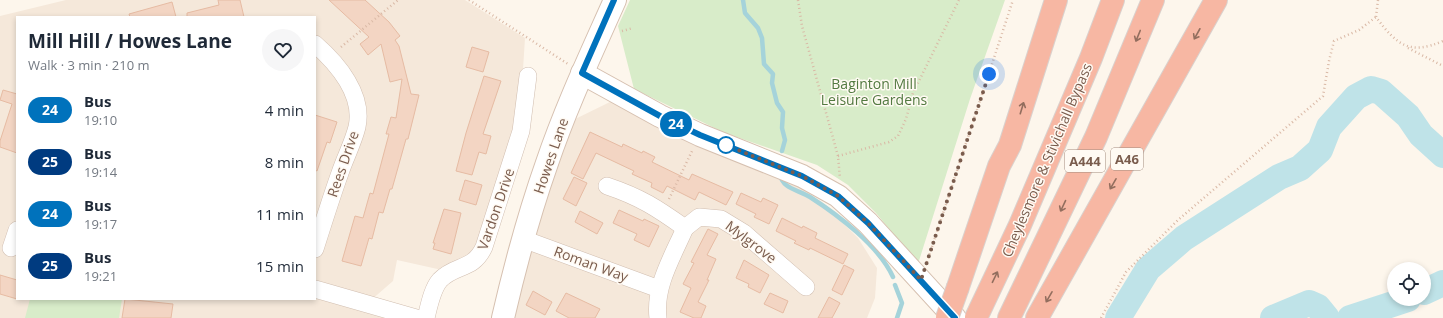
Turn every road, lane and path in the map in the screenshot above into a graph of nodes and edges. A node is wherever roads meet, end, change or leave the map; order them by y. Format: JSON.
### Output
{"nodes":[{"id":1,"x":398,"y":0,"type":"edge"},
{"id":2,"x":469,"y":0,"type":"edge"},
{"id":3,"x":614,"y":0,"type":"edge"},
{"id":4,"x":798,"y":0,"type":"edge"},
{"id":5,"x":959,"y":0,"type":"edge"},
{"id":6,"x":1014,"y":0,"type":"edge"},
{"id":7,"x":1056,"y":0,"type":"edge"},
{"id":8,"x":1113,"y":0,"type":"edge"},
{"id":9,"x":1153,"y":0,"type":"edge"},
{"id":10,"x":1216,"y":0,"type":"edge"},
{"id":11,"x":1378,"y":0,"type":"edge"},
{"id":12,"x":1376,"y":17,"type":"junction"},
{"id":13,"x":633,"y":28,"type":"dead end"},
{"id":14,"x":619,"y":31,"type":"dead end"},
{"id":15,"x":1443,"y":41,"type":"edge"},
{"id":16,"x":316,"y":45,"type":"edge"},
{"id":17,"x":1406,"y":46,"type":"junction"},
{"id":18,"x":328,"y":58,"type":"junction"},
{"id":19,"x":1443,"y":66,"type":"edge"},
{"id":20,"x":582,"y":73,"type":"junction"},
{"id":21,"x":528,"y":76,"type":"dead end"},
{"id":22,"x":700,"y":135,"type":"junction"},
{"id":23,"x":838,"y":156,"type":"junction"},
{"id":24,"x":840,"y":177,"type":"dead end"},
{"id":25,"x":608,"y":186,"type":"dead end"},
{"id":26,"x":663,"y":212,"type":"junction"},
{"id":27,"x":685,"y":228,"type":"junction"},
{"id":28,"x":16,"y":232,"type":"edge"},
{"id":29,"x":523,"y":239,"type":"junction"},
{"id":30,"x":316,"y":246,"type":"edge"},
{"id":31,"x":9,"y":247,"type":"edge"},
{"id":32,"x":921,"y":280,"type":"junction"},
{"id":33,"x":806,"y":287,"type":"dead end"},
{"id":34,"x":316,"y":289,"type":"edge"},
{"id":35,"x":660,"y":289,"type":"junction"},
{"id":36,"x":967,"y":306,"type":"edge"},
{"id":37,"x":416,"y":318,"type":"edge"},
{"id":38,"x":426,"y":318,"type":"edge"},
{"id":39,"x":503,"y":318,"type":"edge"},
{"id":40,"x":658,"y":318,"type":"edge"},
{"id":41,"x":947,"y":318,"type":"edge"},
{"id":42,"x":955,"y":318,"type":"edge"},
{"id":43,"x":1009,"y":318,"type":"edge"},
{"id":44,"x":1037,"y":318,"type":"edge"},
{"id":45,"x":1101,"y":318,"type":"edge"}],
"edges":[{"from":1,"to":18,"type":"path"},
{"from":2,"to":20,"type":"path"},
{"from":3,"to":20,"type":"street","name":"Howes Lane"},
{"from":4,"to":23,"type":"path"},
{"from":5,"to":23,"type":"path"},
{"from":6,"to":32,"type":"path"},
{"from":36,"to":7,"type":"highway","one_way":true},
{"from":36,"to":8,"type":"highway","name":"Cheylesmore & Stivichall Bypass","number":"A444","one_way":true},
{"from":9,"to":43,"type":"highway","number":"A444","one_way":true},
{"from":10,"to":44,"type":"highway","number":"A46","one_way":true},
{"from":11,"to":12,"type":"path"},
{"from":12,"to":17,"type":"path"},
{"from":12,"to":45,"type":"path"},
{"from":13,"to":14,"type":"path"},
{"from":15,"to":17,"type":"path"},
{"from":16,"to":18,"type":"street","name":"Rees Drive"},
{"from":17,"to":19,"type":"path"},
{"from":18,"to":30,"type":"street","name":"Rees Drive"},
{"from":20,"to":22,"type":"street"},
{"from":20,"to":29,"type":"street","name":"Howes Lane"},
{"from":21,"to":38,"type":"street","name":"Vardon Drive"},
{"from":22,"to":26,"type":"path"},
{"from":22,"to":32,"type":"street"},
{"from":23,"to":24,"type":"path"},
{"from":25,"to":26,"type":"street"},
{"from":26,"to":27,"type":"street"},
{"from":27,"to":33,"type":"street","name":"Mylgrove"},
{"from":27,"to":35,"type":"street"},
{"from":28,"to":31,"type":"street"},
{"from":29,"to":35,"type":"street","name":"Roman Way"},
{"from":29,"to":39,"type":"street","name":"Howes Lane"},
{"from":32,"to":42,"type":"street"},
{"from":34,"to":37,"type":"street"},
{"from":35,"to":40,"type":"street"},
{"from":36,"to":41,"type":"highway","bridge":true}]}
